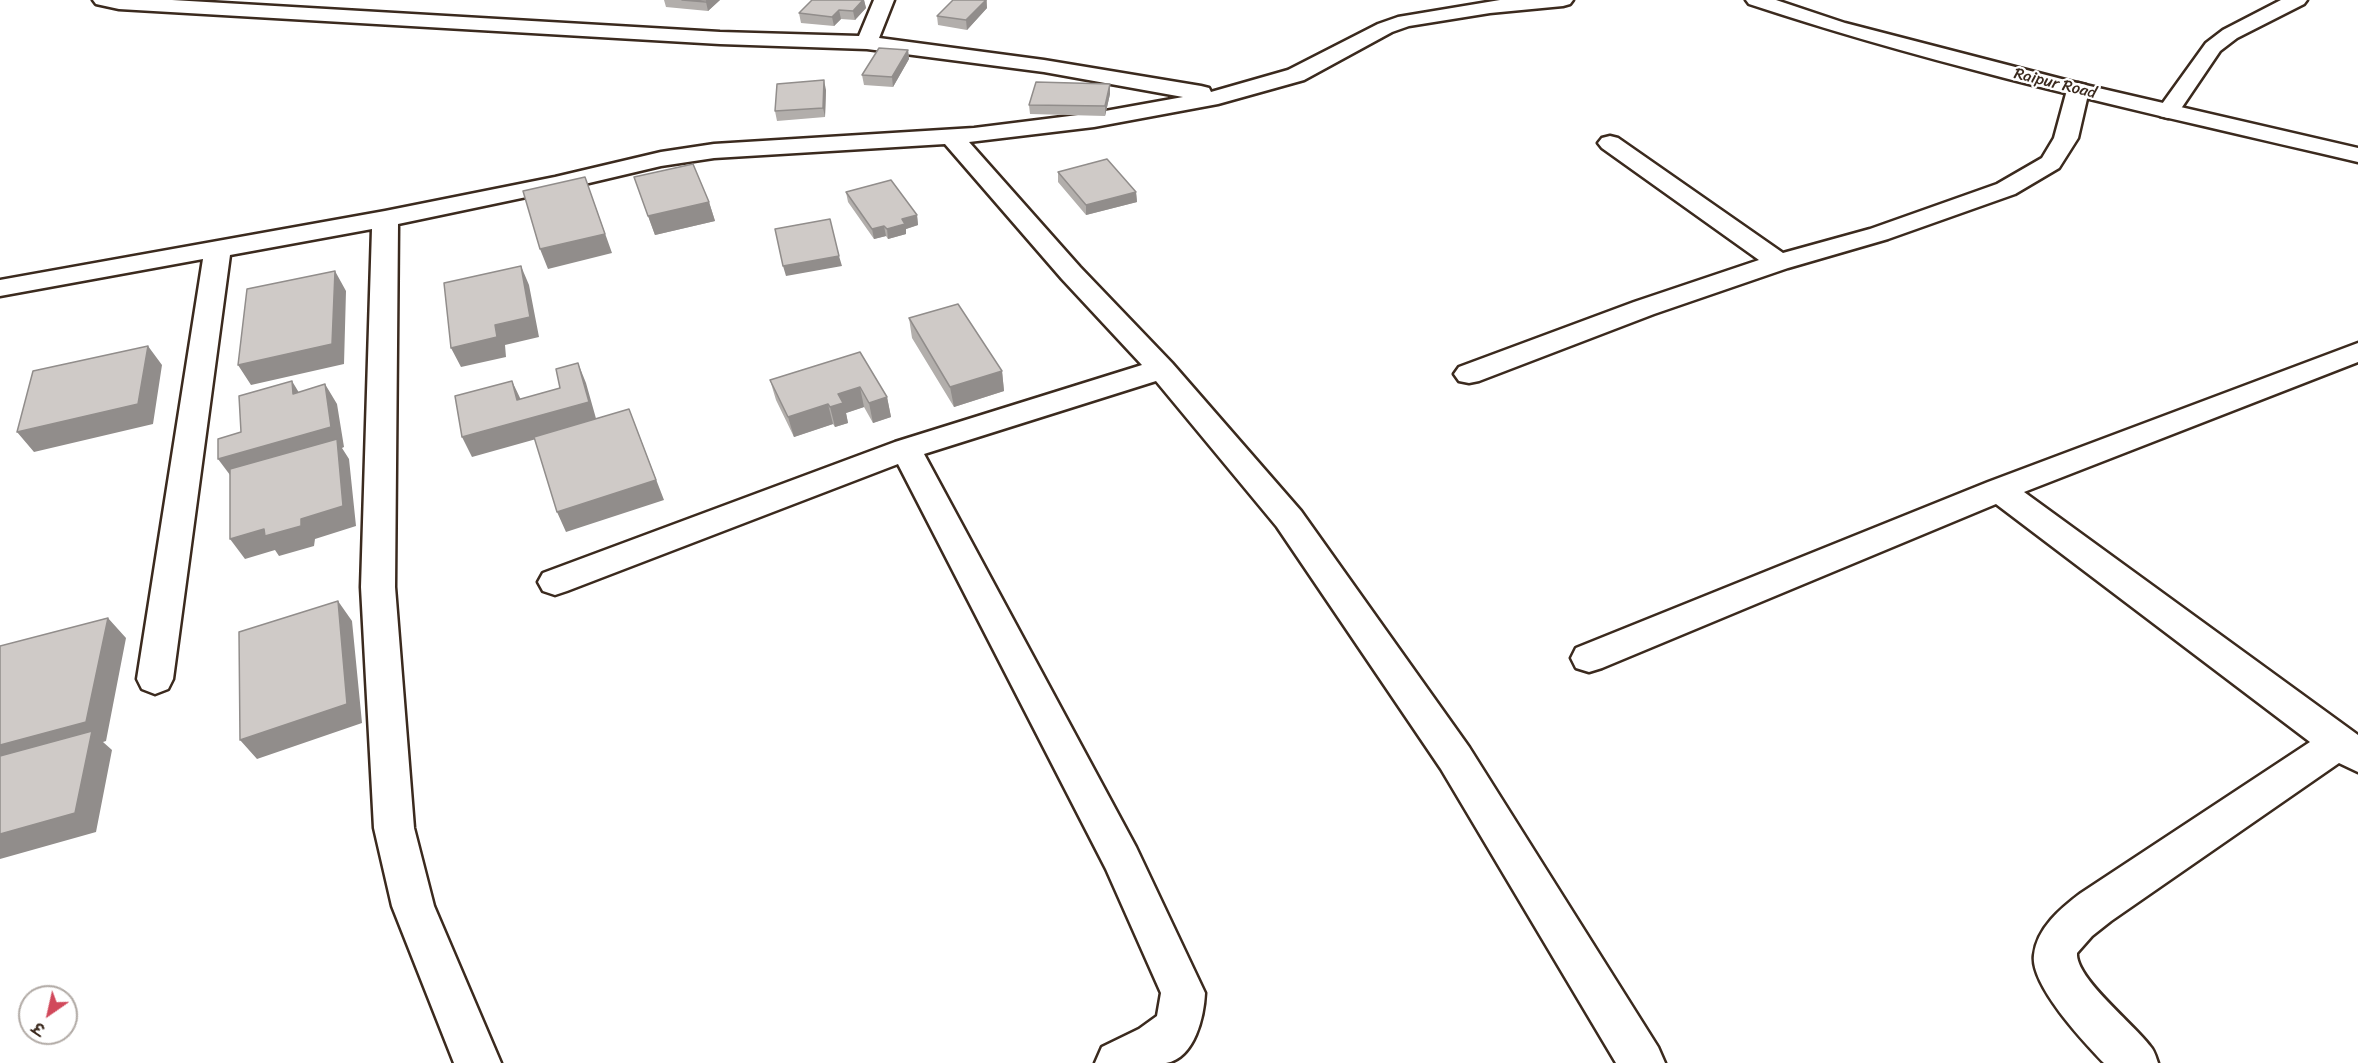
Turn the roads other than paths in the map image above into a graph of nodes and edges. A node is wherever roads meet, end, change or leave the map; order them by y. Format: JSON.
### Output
{"nodes":[{"id":1,"x":103,"y":0,"type":"edge"},
{"id":2,"x":885,"y":0,"type":"edge"},
{"id":3,"x":1563,"y":0,"type":"edge"},
{"id":4,"x":1756,"y":0,"type":"edge"},
{"id":5,"x":2297,"y":0,"type":"edge"},
{"id":6,"x":867,"y":44,"type":"junction"},
{"id":7,"x":2078,"y":90,"type":"junction"},
{"id":8,"x":1218,"y":97,"type":"junction"},
{"id":9,"x":2168,"y":111,"type":"junction"},
{"id":10,"x":951,"y":136,"type":"junction"},
{"id":11,"x":1610,"y":143,"type":"dead end"},
{"id":12,"x":2358,"y":155,"type":"edge"},
{"id":13,"x":385,"y":219,"type":"junction"},
{"id":14,"x":218,"y":248,"type":"junction"},
{"id":15,"x":1779,"y":262,"type":"junction"},
{"id":16,"x":0,"y":288,"type":"edge"},
{"id":17,"x":2358,"y":352,"type":"edge"},
{"id":18,"x":1161,"y":369,"type":"junction"},
{"id":19,"x":1469,"y":374,"type":"dead end"},
{"id":20,"x":906,"y":449,"type":"junction"},
{"id":21,"x":2000,"y":490,"type":"junction"},
{"id":22,"x":555,"y":582,"type":"dead end"},
{"id":23,"x":1588,"y":658,"type":"dead end"},
{"id":24,"x":155,"y":679,"type":"dead end"},
{"id":25,"x":2349,"y":749,"type":"edge"},
{"id":26,"x":478,"y":1063,"type":"edge"},
{"id":27,"x":1118,"y":1063,"type":"edge"},
{"id":28,"x":1642,"y":1063,"type":"edge"},
{"id":29,"x":2136,"y":1063,"type":"edge"}],
"edges":[{"from":1,"to":6,"type":"street"},
{"from":2,"to":6,"type":"street"},
{"from":3,"to":8,"type":"street"},
{"from":4,"to":7,"type":"street","name":"Raipur Road"},
{"from":5,"to":9,"type":"street"},
{"from":6,"to":8,"type":"street"},
{"from":7,"to":9,"type":"street","name":"Raipur Road"},
{"from":7,"to":15,"type":"street"},
{"from":8,"to":10,"type":"street"},
{"from":9,"to":12,"type":"street","name":"Raipur Road"},
{"from":10,"to":13,"type":"street"},
{"from":10,"to":18,"type":"street"},
{"from":11,"to":15,"type":"street"},
{"from":13,"to":14,"type":"street"},
{"from":13,"to":26,"type":"street"},
{"from":14,"to":16,"type":"street"},
{"from":14,"to":24,"type":"street"},
{"from":15,"to":19,"type":"street"},
{"from":17,"to":21,"type":"street"},
{"from":18,"to":20,"type":"street"},
{"from":18,"to":28,"type":"street"},
{"from":20,"to":22,"type":"street"},
{"from":20,"to":27,"type":"street"},
{"from":21,"to":23,"type":"street"},
{"from":21,"to":25,"type":"street"},
{"from":25,"to":29,"type":"street"}]}
